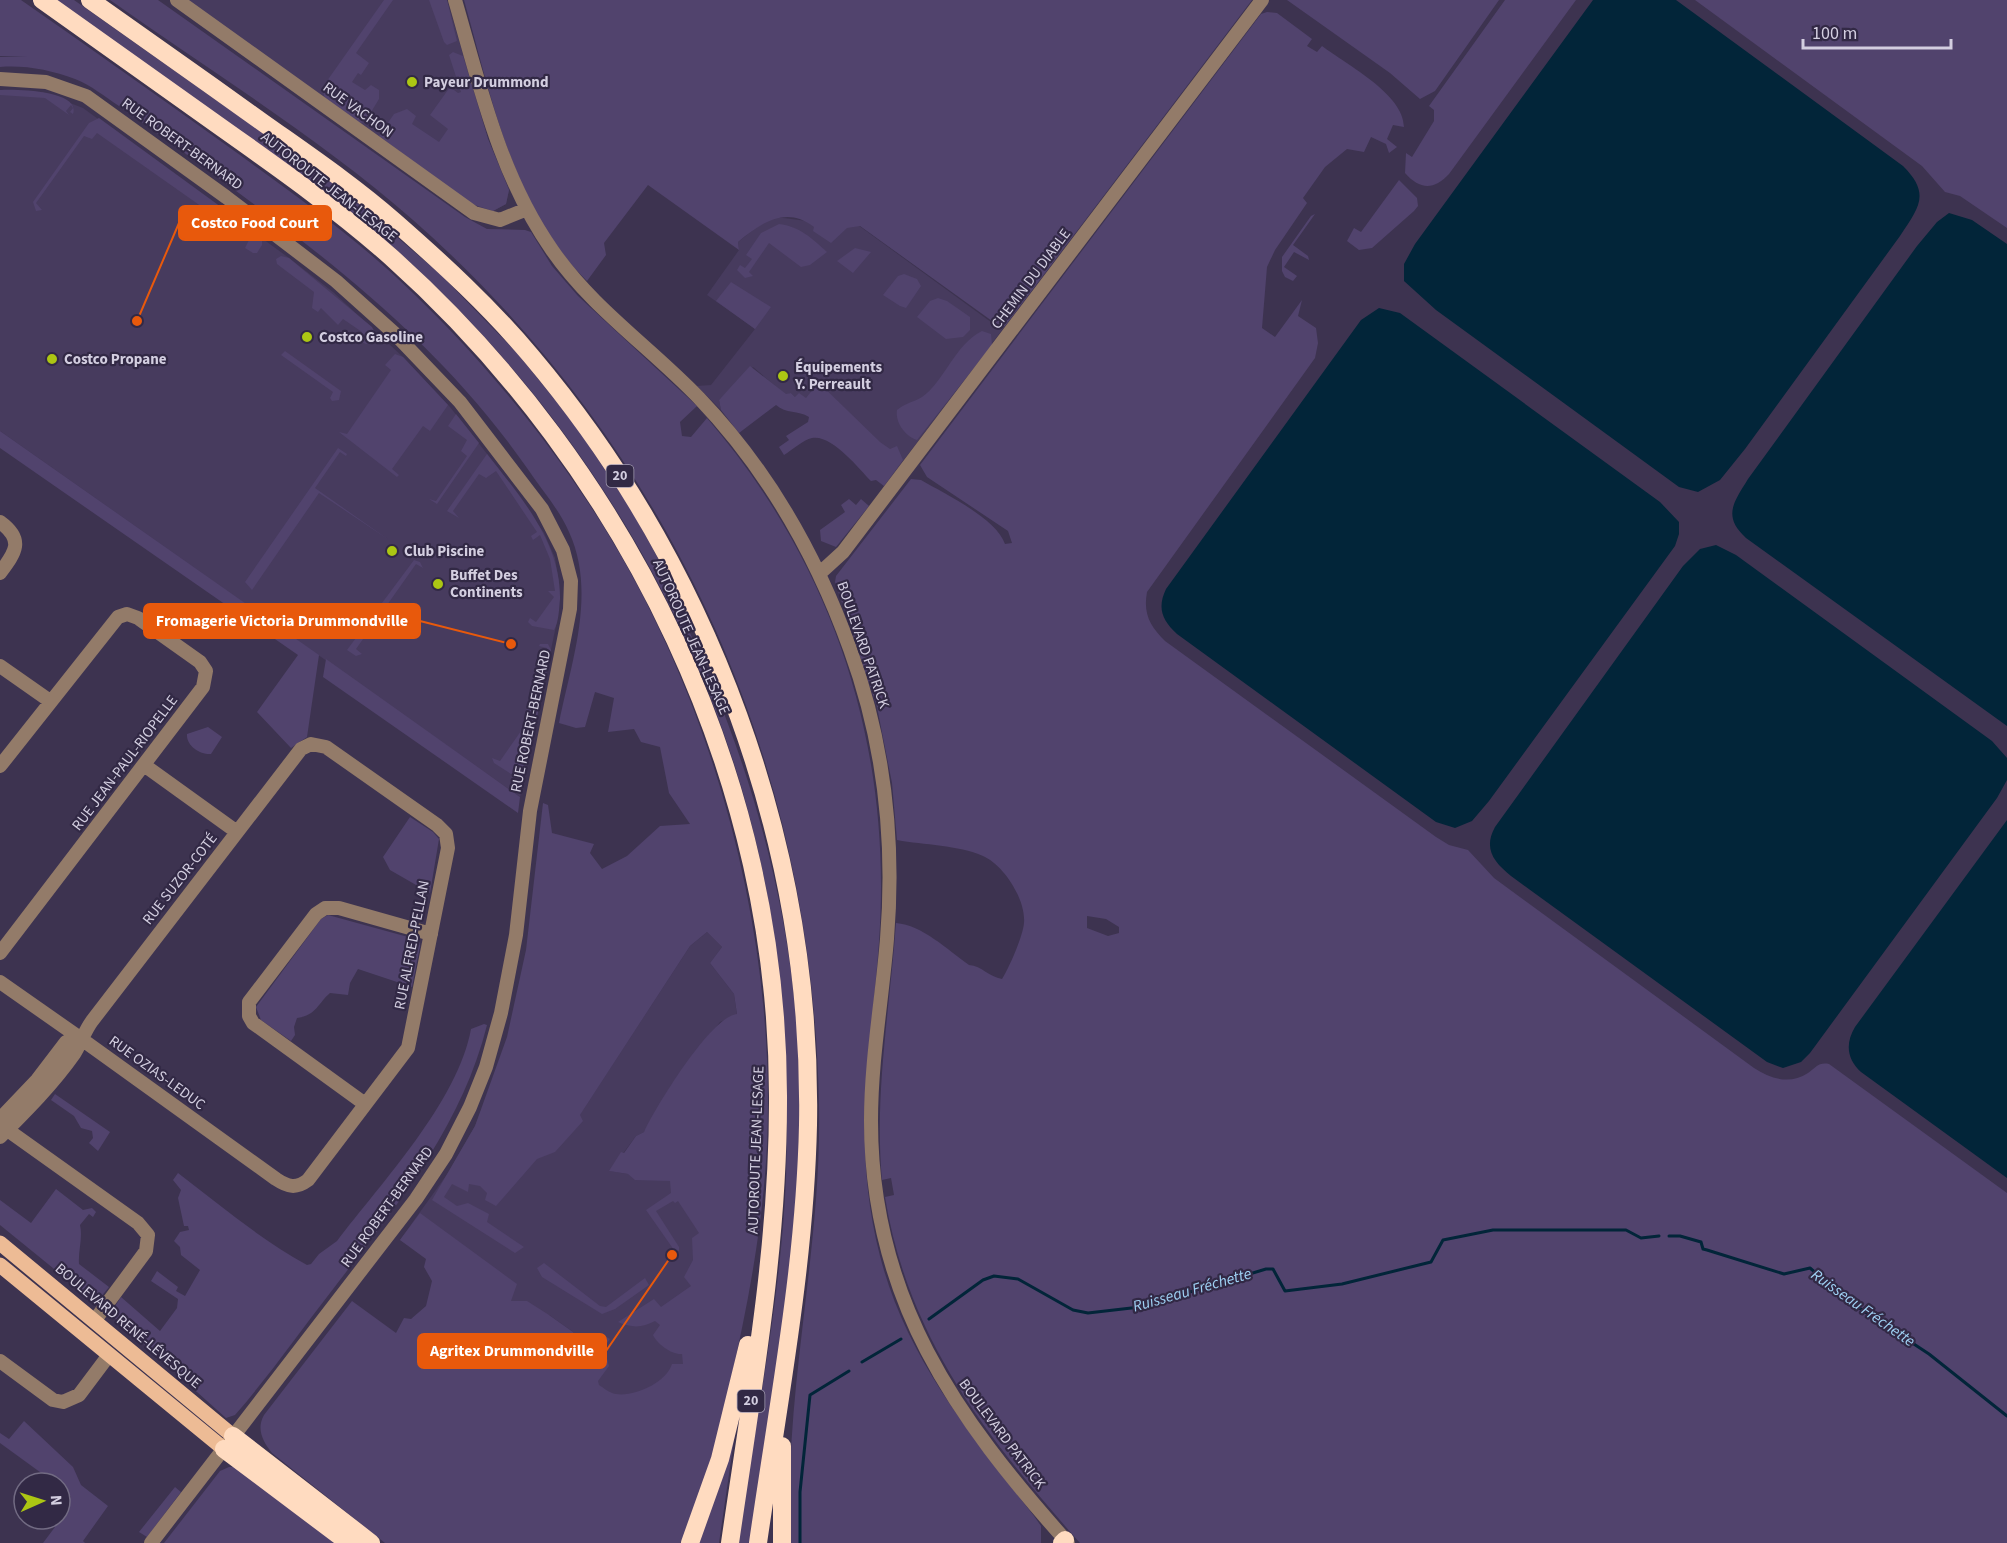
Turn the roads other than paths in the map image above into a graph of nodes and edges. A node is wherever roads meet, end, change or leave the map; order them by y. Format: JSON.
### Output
{"nodes":[{"id":1,"x":42,"y":0,"type":"edge"},
{"id":2,"x":90,"y":0,"type":"edge"},
{"id":3,"x":177,"y":0,"type":"edge"},
{"id":4,"x":455,"y":0,"type":"edge"},
{"id":5,"x":1262,"y":0,"type":"edge"},
{"id":6,"x":0,"y":79,"type":"edge"},
{"id":7,"x":527,"y":209,"type":"junction"},
{"id":8,"x":0,"y":522,"type":"edge"},
{"id":9,"x":0,"y":573,"type":"edge"},
{"id":10,"x":820,"y":573,"type":"junction"},
{"id":11,"x":0,"y":666,"type":"edge"},
{"id":12,"x":50,"y":701,"type":"junction"},
{"id":13,"x":311,"y":744,"type":"joint"},
{"id":14,"x":144,"y":765,"type":"junction"},
{"id":15,"x":0,"y":766,"type":"edge"},
{"id":16,"x":237,"y":832,"type":"junction"},
{"id":17,"x":431,"y":934,"type":"junction"},
{"id":18,"x":0,"y":953,"type":"edge"},
{"id":19,"x":0,"y":982,"type":"edge"},
{"id":20,"x":80,"y":1038,"type":"junction"},
{"id":21,"x":365,"y":1104,"type":"junction"},
{"id":22,"x":2,"y":1127,"type":"edge"},
{"id":23,"x":296,"y":1186,"type":"joint"},
{"id":24,"x":0,"y":1243,"type":"edge"},
{"id":25,"x":770,"y":1258,"type":"junction"},
{"id":26,"x":0,"y":1265,"type":"edge"},
{"id":27,"x":95,"y":1320,"type":"junction"},
{"id":28,"x":109,"y":1354,"type":"junction"},
{"id":29,"x":0,"y":1361,"type":"edge"},
{"id":30,"x":783,"y":1369,"type":"junction"},
{"id":31,"x":229,"y":1443,"type":"junction"},
{"id":32,"x":1065,"y":1542,"type":"edge"},
{"id":33,"x":151,"y":1543,"type":"edge"},
{"id":34,"x":349,"y":1543,"type":"edge"},
{"id":35,"x":371,"y":1543,"type":"edge"},
{"id":36,"x":690,"y":1543,"type":"edge"},
{"id":37,"x":730,"y":1543,"type":"edge"},
{"id":38,"x":758,"y":1543,"type":"edge"},
{"id":39,"x":782,"y":1543,"type":"edge"}],
"edges":[{"from":1,"to":25,"type":"highway","name":"AUTOROUTE JEAN-LESAGE","number":"20"},
{"from":2,"to":30,"type":"highway","name":"AUTOROUTE JEAN-LESAGE","number":"20"},
{"from":3,"to":7,"type":"street","name":"RUE VACHON"},
{"from":4,"to":7,"type":"street","name":"BOULEVARD PATRICK"},
{"from":5,"to":10,"type":"street","name":"CHEMIN DU DIABLE"},
{"from":6,"to":31,"type":"street","name":"RUE ROBERT-BERNARD"},
{"from":7,"to":10,"type":"street","name":"BOULEVARD PATRICK"},
{"from":8,"to":9,"type":"street"},
{"from":10,"to":32,"type":"street","name":"BOULEVARD PATRICK"},
{"from":11,"to":12,"type":"street"},
{"from":12,"to":14,"type":"street","name":"RUE JEAN-PAUL-RIOPELLE"},
{"from":12,"to":15,"type":"street"},
{"from":13,"to":16,"type":"street","name":"RUE SUZOR-COTÉ"},
{"from":13,"to":17,"type":"street","name":"RUE ALFRED-PELLAN"},
{"from":14,"to":16,"type":"street"},
{"from":14,"to":18,"type":"street","name":"RUE JEAN-PAUL-RIOPELLE"},
{"from":16,"to":20,"type":"street","name":"RUE SUZOR-COTÉ"},
{"from":17,"to":21,"type":"street","name":"RUE ALFRED-PELLAN"},
{"from":17,"to":21,"type":"street"},
{"from":19,"to":20,"type":"street","name":"RUE OZIAS-LEDUC"},
{"from":20,"to":22,"type":"street","name":"RUE SUZOR-COTÉ"},
{"from":20,"to":23,"type":"street","name":"RUE OZIAS-LEDUC"},
{"from":21,"to":23,"type":"street","name":"RUE ALFRED-PELLAN"},
{"from":22,"to":27,"type":"street"},
{"from":24,"to":27,"type":"main road","name":"BOULEVARD RENÉ-LÉVESQUE"},
{"from":25,"to":36,"type":"highway"},
{"from":25,"to":37,"type":"highway","name":"AUTOROUTE JEAN-LESAGE","number":"20"},
{"from":26,"to":28,"type":"main road"},
{"from":27,"to":31,"type":"main road","name":"BOULEVARD RENÉ-LÉVESQUE"},
{"from":28,"to":29,"type":"street"},
{"from":28,"to":31,"type":"main road"},
{"from":30,"to":38,"type":"highway","name":"AUTOROUTE JEAN-LESAGE","number":"20"},
{"from":30,"to":39,"type":"highway"},
{"from":31,"to":33,"type":"street","name":"RUE ROBERT-BERNARD"},
{"from":31,"to":34,"type":"highway"},
{"from":31,"to":35,"type":"highway"}]}
